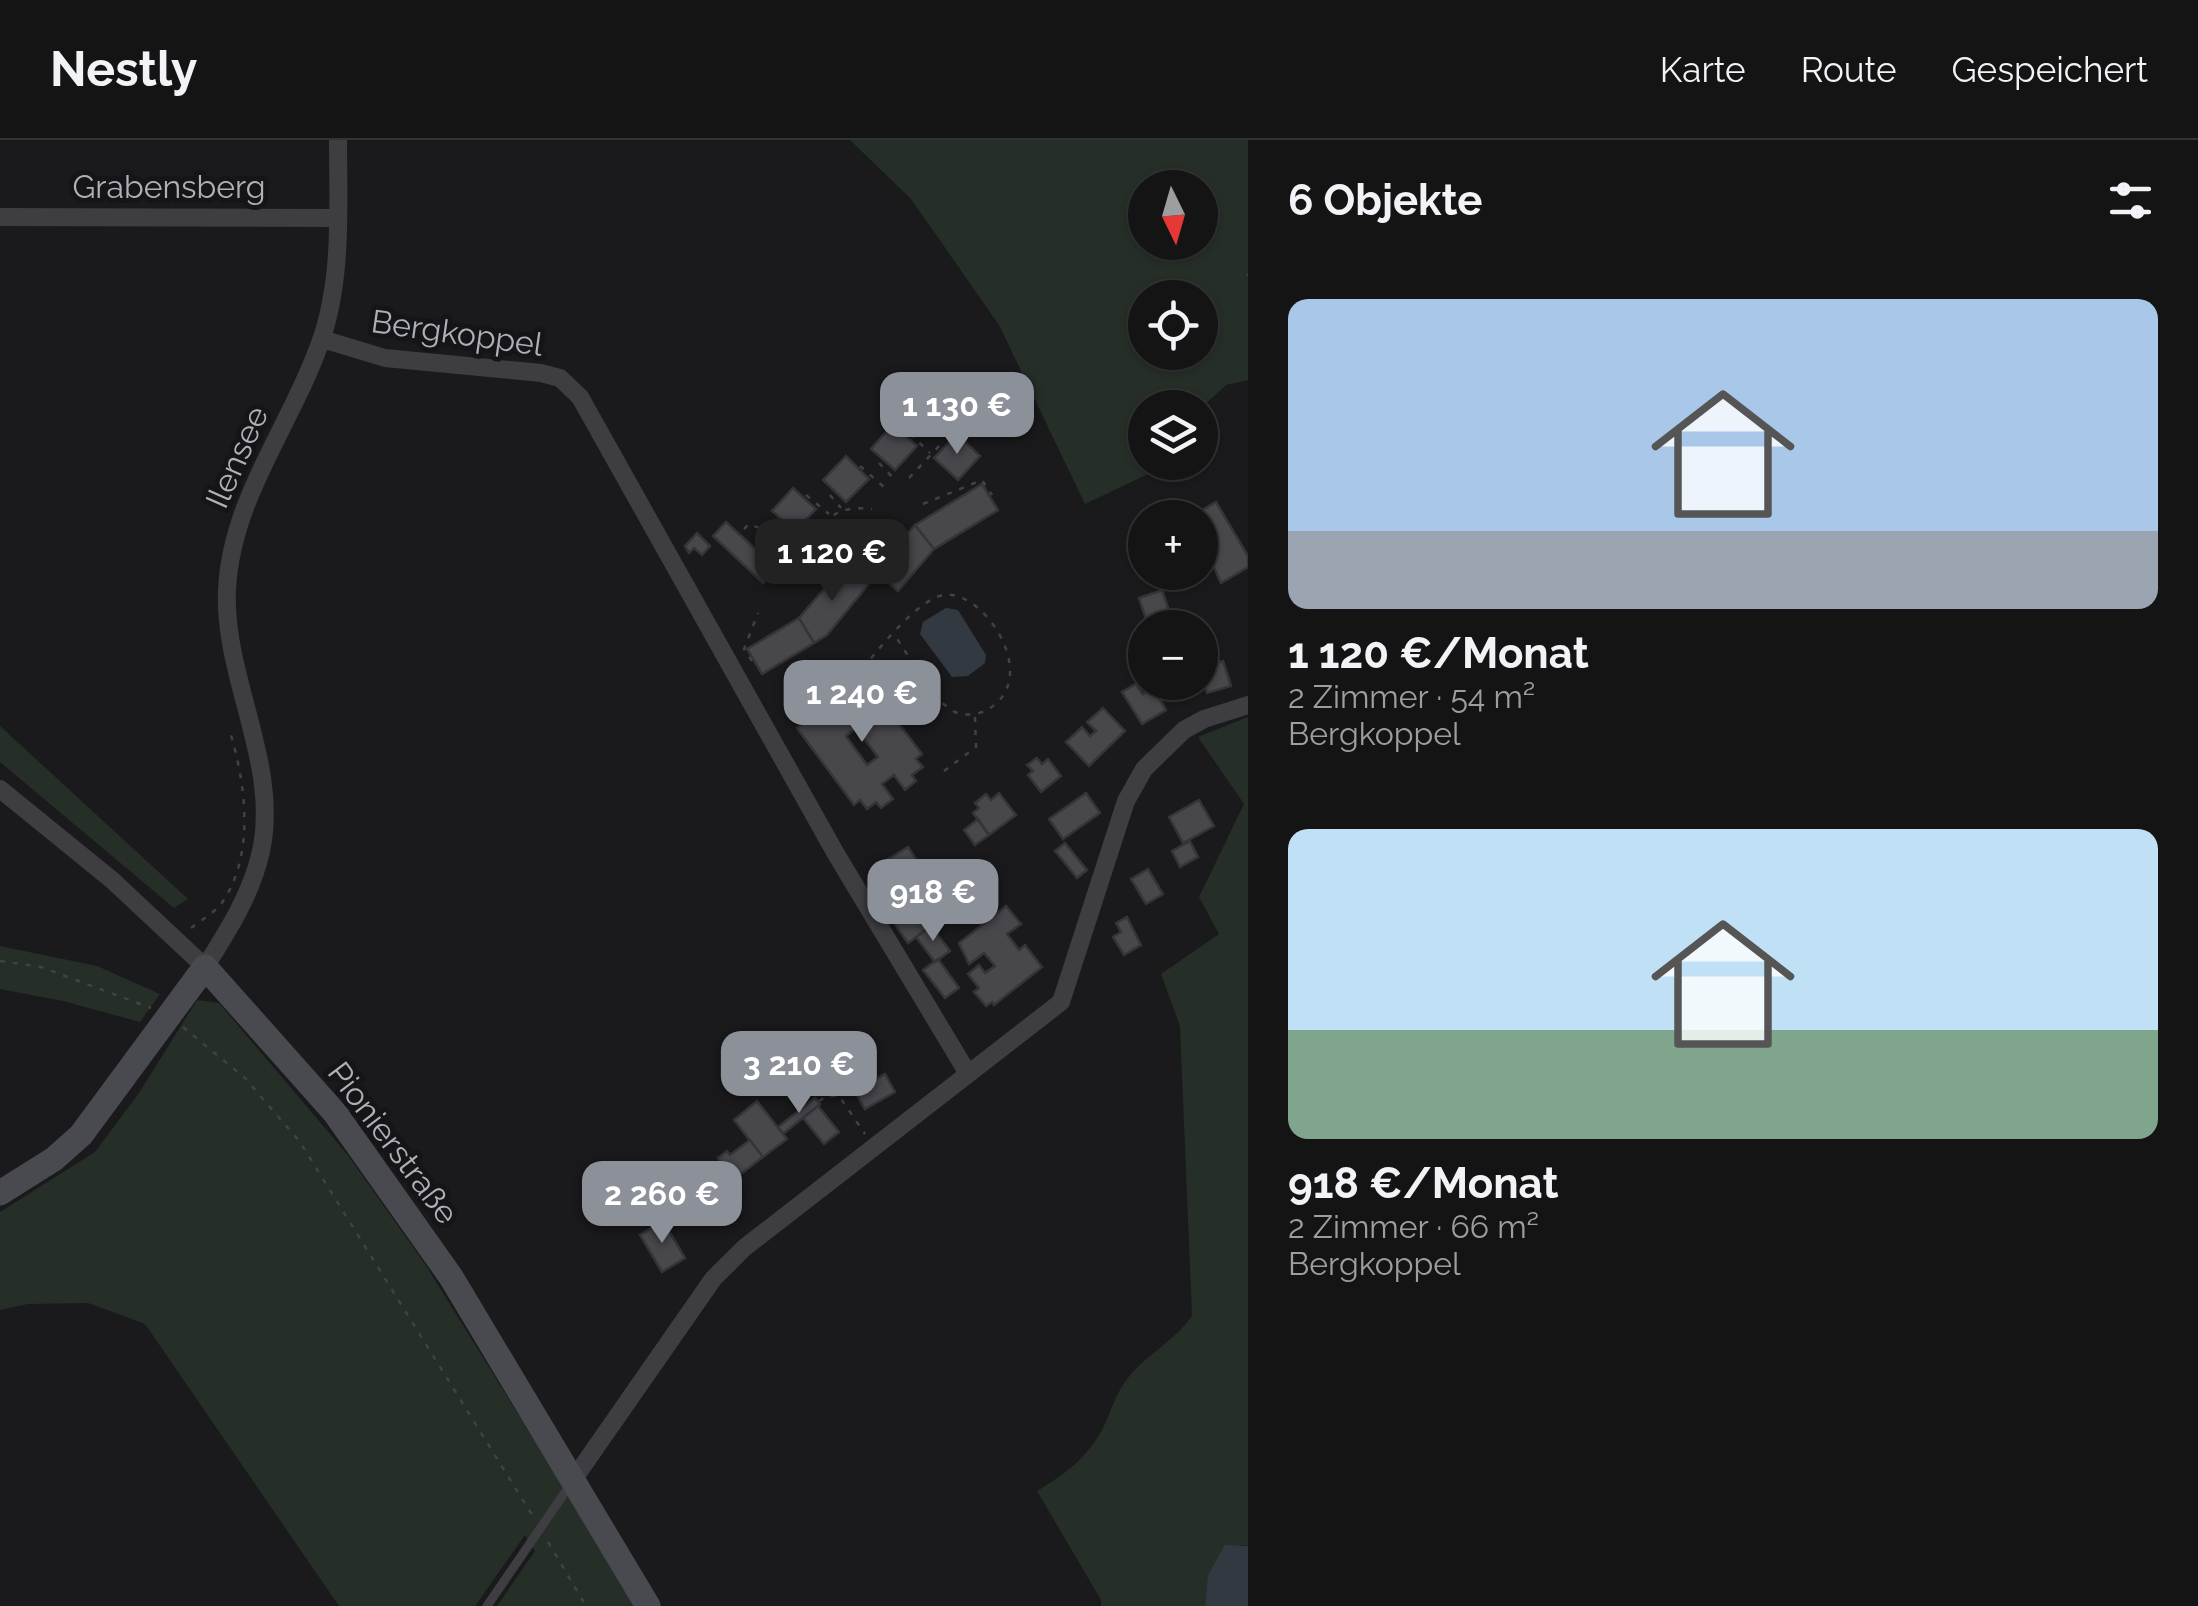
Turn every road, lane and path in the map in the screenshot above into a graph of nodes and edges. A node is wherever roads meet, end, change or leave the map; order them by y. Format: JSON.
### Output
{"nodes":[{"id":1,"x":338,"y":140,"type":"edge"},
{"id":2,"x":0,"y":217,"type":"edge"},
{"id":3,"x":338,"y":218,"type":"junction"},
{"id":4,"x":322,"y":339,"type":"junction"},
{"id":5,"x":910,"y":434,"type":"dead end"},
{"id":6,"x":940,"y":445,"type":"dead end"},
{"id":7,"x":931,"y":454,"type":"junction"},
{"id":8,"x":879,"y":463,"type":"dead end"},
{"id":9,"x":860,"y":466,"type":"dead end"},
{"id":10,"x":910,"y":478,"type":"dead end"},
{"id":11,"x":896,"y":480,"type":"dead end"},
{"id":12,"x":884,"y":488,"type":"dead end"},
{"id":13,"x":806,"y":495,"type":"dead end"},
{"id":14,"x":830,"y":495,"type":"dead end"},
{"id":15,"x":992,"y":496,"type":"dead end"},
{"id":16,"x":923,"y":504,"type":"dead end"},
{"id":17,"x":842,"y":509,"type":"junction"},
{"id":18,"x":872,"y":509,"type":"dead end"},
{"id":19,"x":830,"y":515,"type":"junction"},
{"id":20,"x":744,"y":530,"type":"dead end"},
{"id":21,"x":853,"y":552,"type":"dead end"},
{"id":22,"x":884,"y":581,"type":"dead end"},
{"id":23,"x":758,"y":614,"type":"dead end"},
{"id":24,"x":893,"y":633,"type":"junction"},
{"id":25,"x":752,"y":661,"type":"dead end"},
{"id":26,"x":854,"y":678,"type":"dead end"},
{"id":27,"x":1248,"y":705,"type":"edge"},
{"id":28,"x":975,"y":715,"type":"junction"},
{"id":29,"x":231,"y":735,"type":"dead end"},
{"id":30,"x":944,"y":771,"type":"dead end"},
{"id":31,"x":0,"y":789,"type":"edge"},
{"id":32,"x":176,"y":939,"type":"junction"},
{"id":33,"x":0,"y":962,"type":"edge"},
{"id":34,"x":206,"y":967,"type":"junction"},
{"id":35,"x":167,"y":1014,"type":"junction"},
{"id":36,"x":967,"y":1072,"type":"junction"},
{"id":37,"x":819,"y":1101,"type":"dead end"},
{"id":38,"x":874,"y":1147,"type":"junction"},
{"id":39,"x":0,"y":1193,"type":"edge"},
{"id":40,"x":573,"y":1480,"type":"junction"},
{"id":41,"x":540,"y":1528,"type":"junction"},
{"id":42,"x":487,"y":1606,"type":"edge"},
{"id":43,"x":586,"y":1606,"type":"edge"},
{"id":44,"x":648,"y":1606,"type":"edge"}],
"edges":[{"from":1,"to":3,"type":"street","name":"Ilensee"},
{"from":2,"to":3,"type":"street","name":"Grabensberg"},
{"from":3,"to":4,"type":"street","name":"Ilensee"},
{"from":4,"to":34,"type":"street","name":"Ilensee"},
{"from":4,"to":36,"type":"street","name":"Bergkoppel"},
{"from":5,"to":7,"type":"path"},
{"from":6,"to":7,"type":"path"},
{"from":7,"to":10,"type":"path"},
{"from":8,"to":11,"type":"path"},
{"from":9,"to":12,"type":"path"},
{"from":13,"to":19,"type":"path"},
{"from":14,"to":17,"type":"path"},
{"from":15,"to":16,"type":"path"},
{"from":17,"to":18,"type":"path"},
{"from":17,"to":19,"type":"path"},
{"from":19,"to":20,"type":"path"},
{"from":21,"to":22,"type":"path"},
{"from":23,"to":25,"type":"path"},
{"from":24,"to":26,"type":"path"},
{"from":24,"to":28,"type":"path"},
{"from":24,"to":28,"type":"path"},
{"from":27,"to":36,"type":"street"},
{"from":28,"to":30,"type":"path"},
{"from":29,"to":32,"type":"path"},
{"from":31,"to":32,"type":"street","name":"Pionierstraße"},
{"from":32,"to":34,"type":"street","name":"Pionierstraße"},
{"from":33,"to":35,"type":"path"},
{"from":34,"to":35,"type":"street"},
{"from":34,"to":40,"type":"street","name":"Pionierstraße"},
{"from":35,"to":39,"type":"street"},
{"from":35,"to":41,"type":"path"},
{"from":36,"to":38,"type":"street"},
{"from":37,"to":38,"type":"path"},
{"from":38,"to":40,"type":"street"},
{"from":40,"to":41,"type":"lane"},
{"from":40,"to":44,"type":"street","name":"Pionierstraße"},
{"from":41,"to":42,"type":"lane"},
{"from":41,"to":43,"type":"path"}]}
